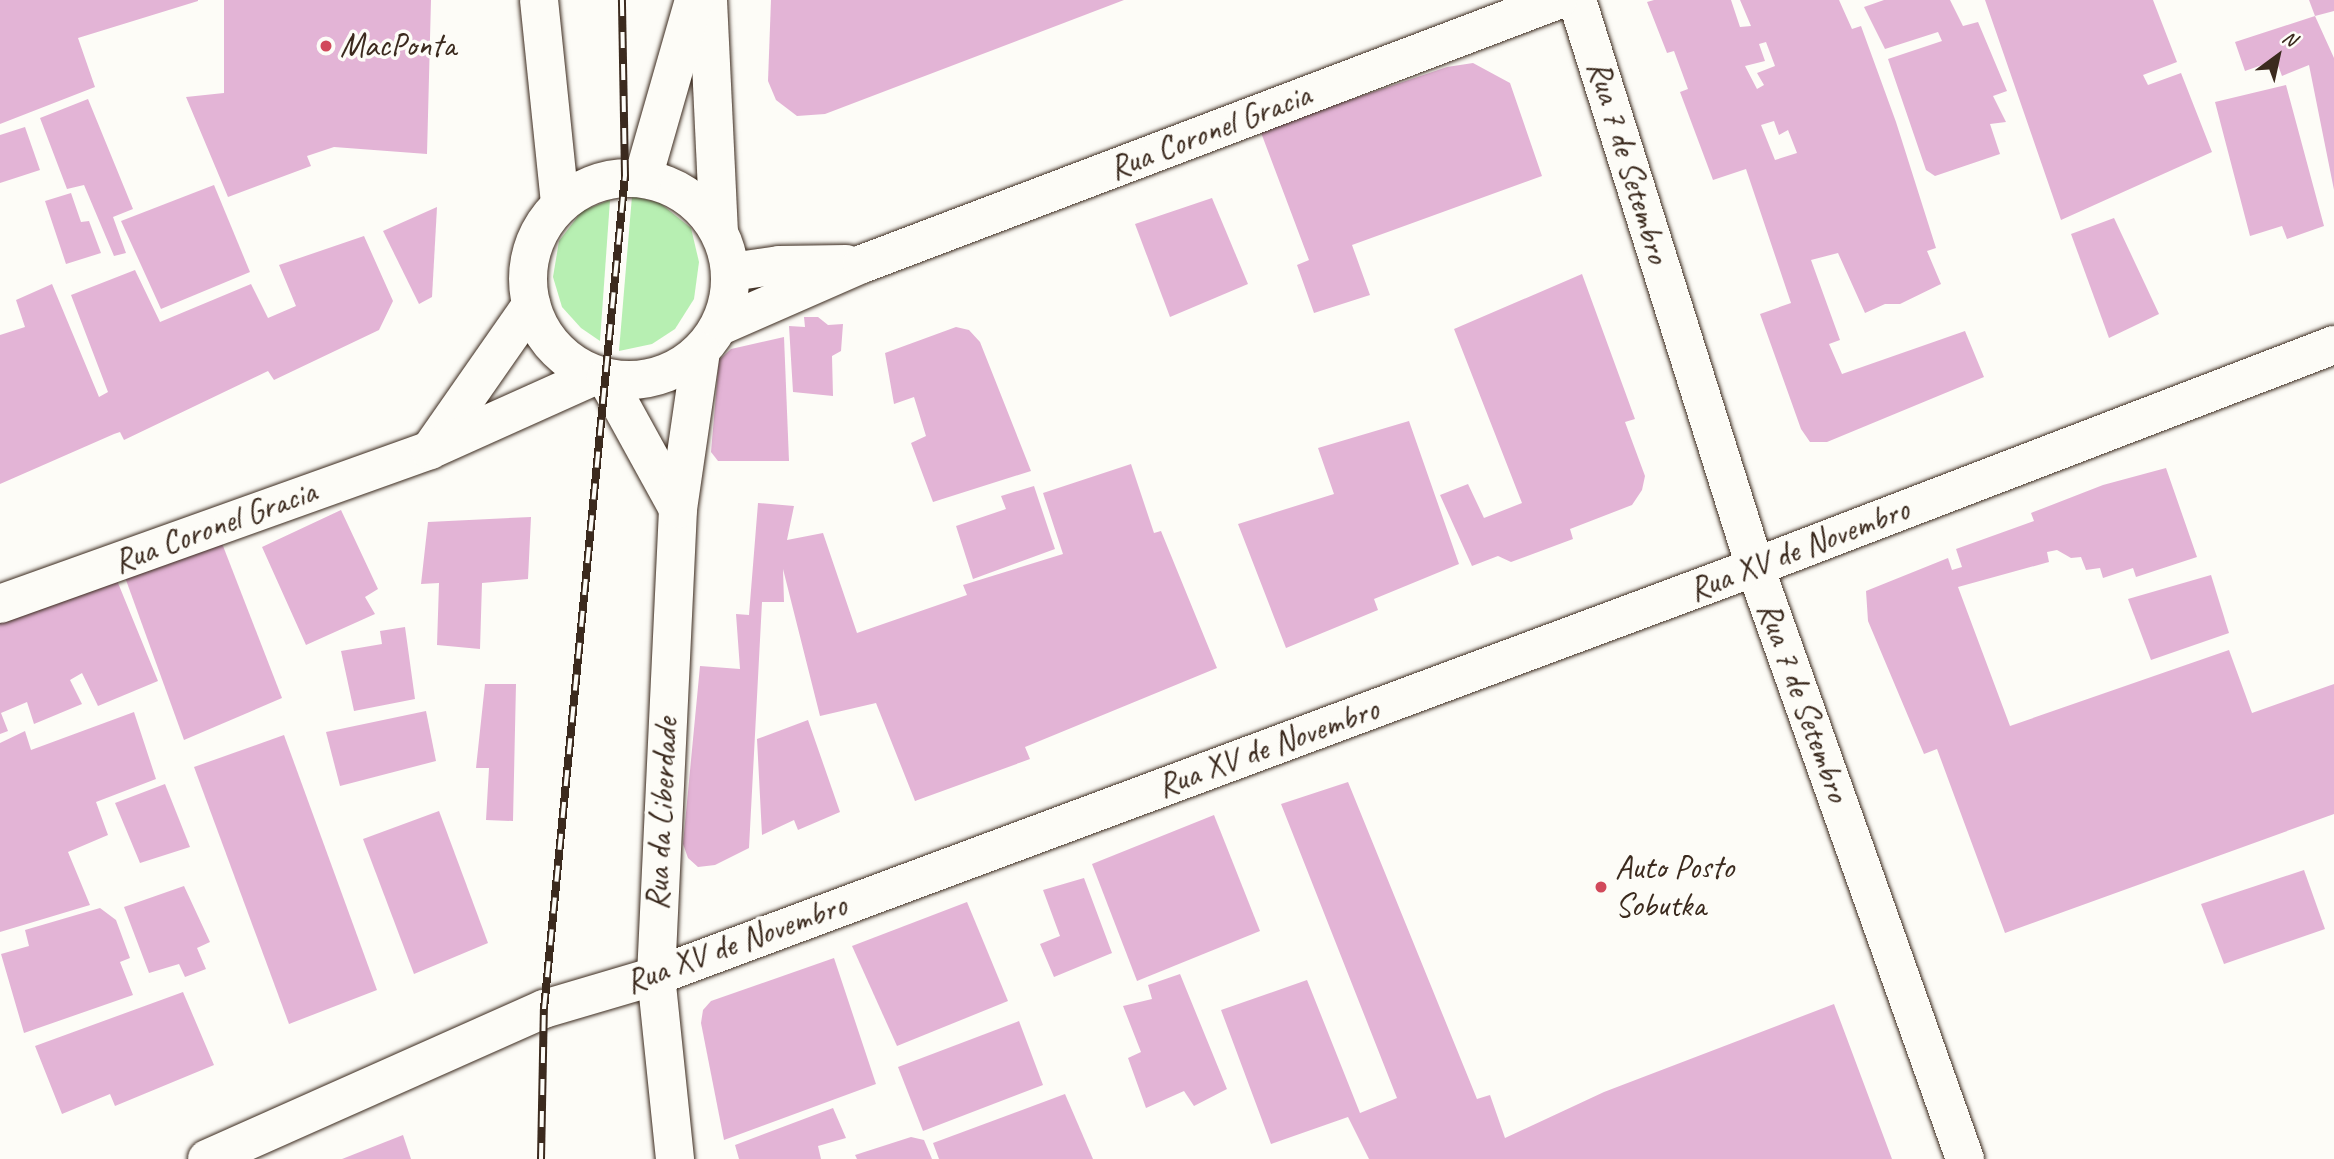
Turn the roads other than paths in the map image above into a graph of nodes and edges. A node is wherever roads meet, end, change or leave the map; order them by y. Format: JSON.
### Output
{"nodes":[{"id":1,"x":539,"y":0,"type":"edge"},
{"id":2,"x":694,"y":0,"type":"edge"},
{"id":3,"x":708,"y":0,"type":"edge"},
{"id":4,"x":1558,"y":0,"type":"edge"},
{"id":5,"x":1577,"y":0,"type":"edge"},
{"id":6,"x":643,"y":178,"type":"junction"},
{"id":7,"x":560,"y":202,"type":"junction"},
{"id":8,"x":719,"y":230,"type":"junction"},
{"id":9,"x":862,"y":264,"type":"junction"},
{"id":10,"x":731,"y":272,"type":"junction"},
{"id":11,"x":531,"y":305,"type":"junction"},
{"id":12,"x":710,"y":339,"type":"junction"},
{"id":13,"x":2334,"y":345,"type":"edge"},
{"id":14,"x":601,"y":377,"type":"junction"},
{"id":15,"x":430,"y":450,"type":"junction"},
{"id":16,"x":678,"y":509,"type":"junction"},
{"id":17,"x":1755,"y":567,"type":"junction"},
{"id":18,"x":0,"y":604,"type":"edge"},
{"id":19,"x":656,"y":976,"type":"junction"},
{"id":20,"x":207,"y":1159,"type":"edge"},
{"id":21,"x":675,"y":1159,"type":"edge"},
{"id":22,"x":1965,"y":1159,"type":"edge"}],
"edges":[{"from":1,"to":7,"type":"main road"},
{"from":2,"to":6,"type":"main road"},
{"from":3,"to":8,"type":"main road"},
{"from":4,"to":9,"type":"main road","name":"Rua Coronel Gracia"},
{"from":5,"to":17,"type":"main road","name":"Rua 7 de Setembro"},
{"from":6,"to":7,"type":"main road"},
{"from":6,"to":8,"type":"main road"},
{"from":7,"to":11,"type":"main road"},
{"from":8,"to":10,"type":"main road"},
{"from":9,"to":10,"type":"main road","name":"Rua Coronel Gracia"},
{"from":9,"to":12,"type":"main road","name":"Rua Coronel Gracia"},
{"from":10,"to":12,"type":"main road"},
{"from":11,"to":14,"type":"main road"},
{"from":11,"to":15,"type":"main road"},
{"from":12,"to":14,"type":"main road"},
{"from":12,"to":16,"type":"main road","name":"Rua da Liberdade"},
{"from":13,"to":17,"type":"main road","name":"Rua XV de Novembro"},
{"from":14,"to":15,"type":"main road","name":"Rua Coronel Gracia"},
{"from":14,"to":16,"type":"main road"},
{"from":15,"to":18,"type":"main road","name":"Rua Coronel Gracia"},
{"from":16,"to":19,"type":"main road","name":"Rua da Liberdade"},
{"from":17,"to":19,"type":"main road","name":"Rua XV de Novembro"},
{"from":17,"to":22,"type":"main road","name":"Rua 7 de Setembro"},
{"from":19,"to":20,"type":"main road","name":"Rua XV de Novembro"},
{"from":19,"to":21,"type":"main road","name":"Rua da Liberdade"}]}
